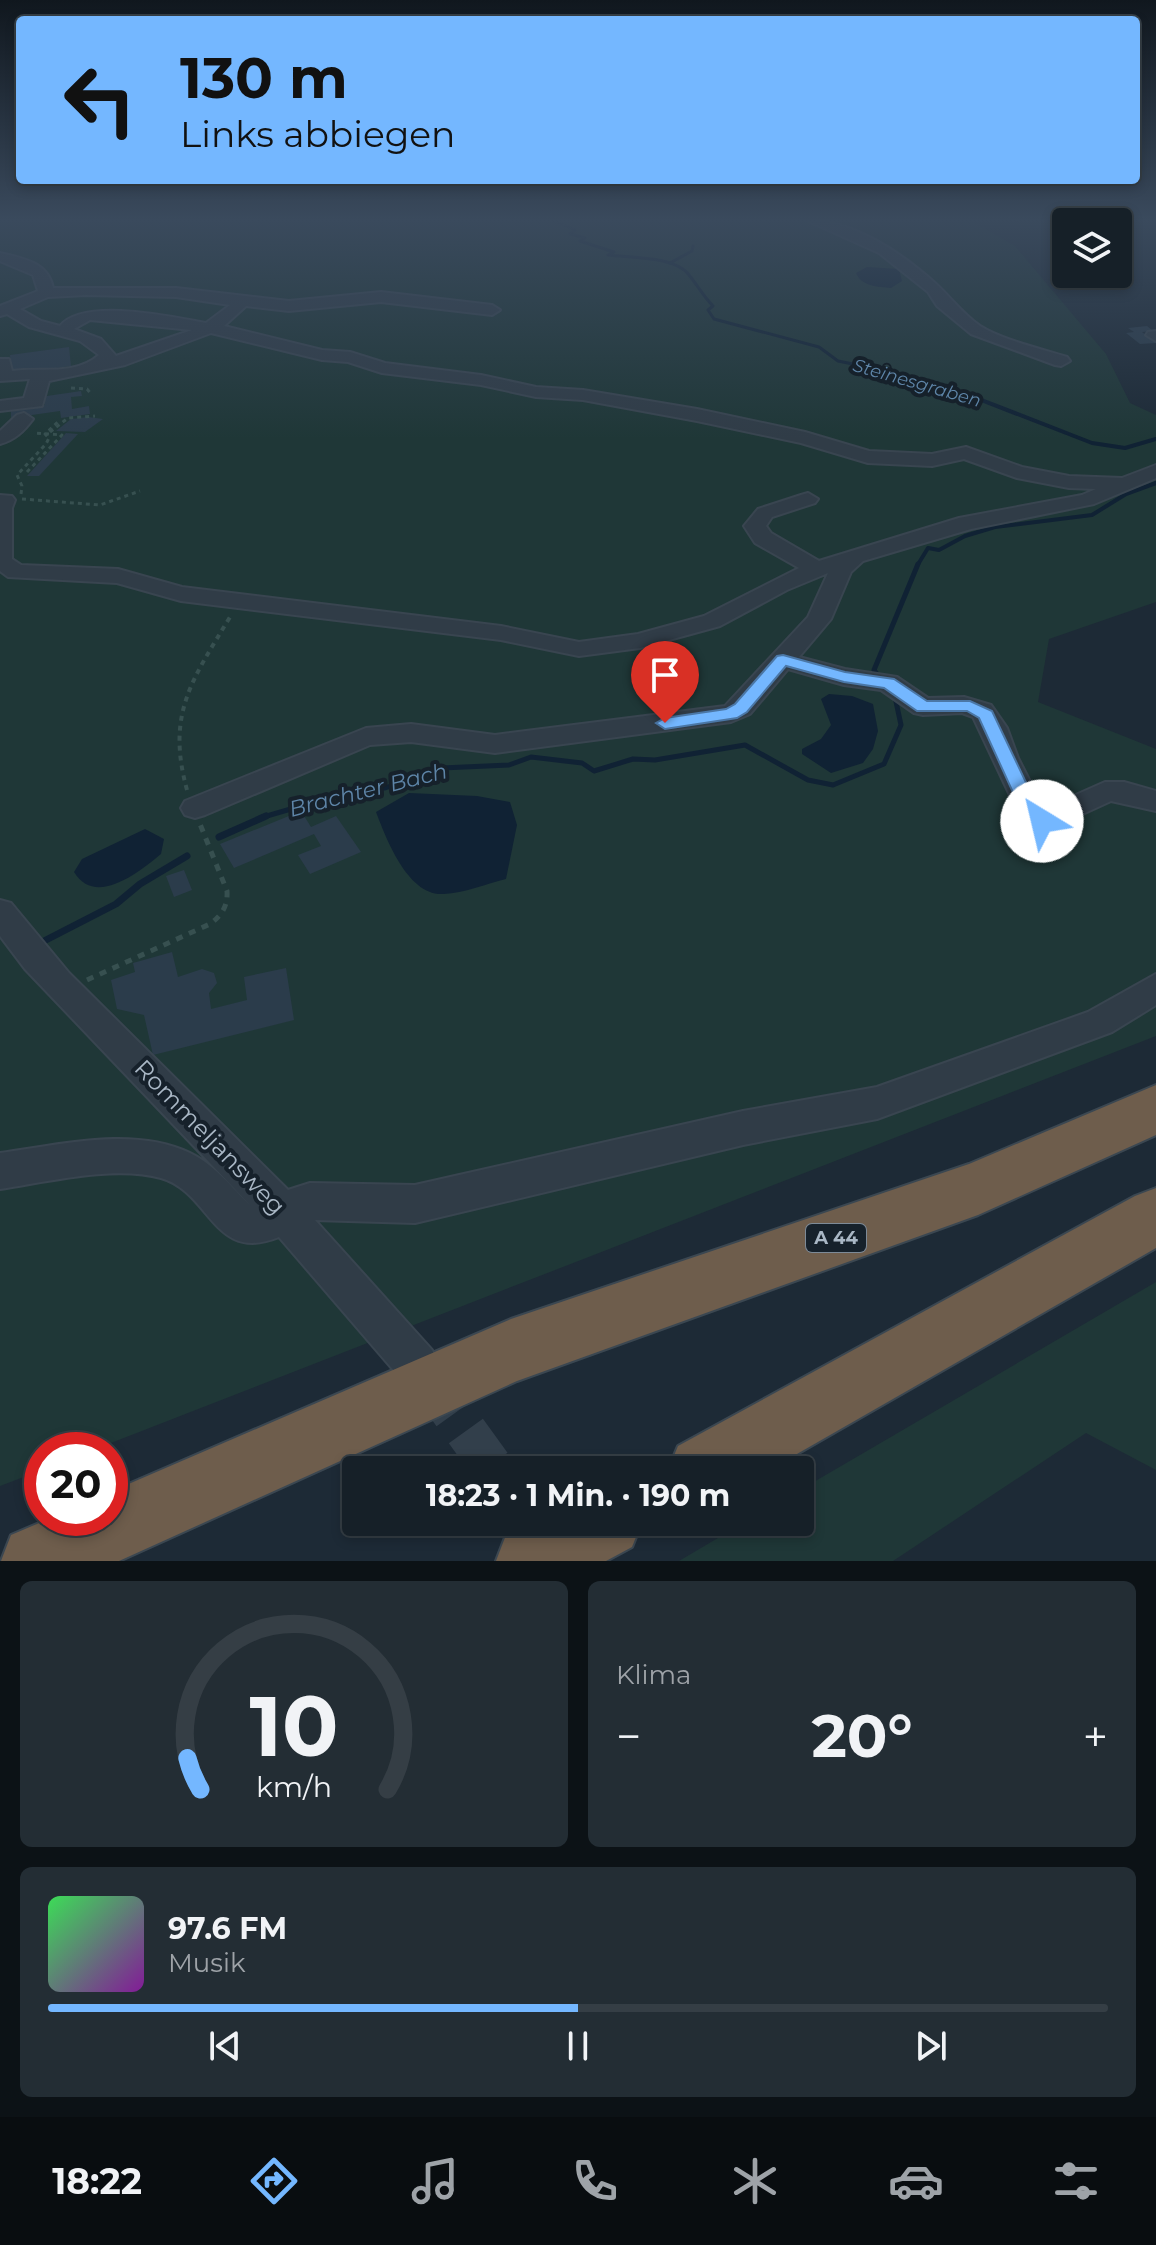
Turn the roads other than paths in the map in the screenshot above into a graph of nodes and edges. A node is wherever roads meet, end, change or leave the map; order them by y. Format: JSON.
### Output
{"nodes":[{"id":1,"x":46,"y":293,"type":"joint"},
{"id":2,"x":53,"y":293,"type":"edge"},
{"id":3,"x":158,"y":293,"type":"edge"},
{"id":4,"x":936,"y":293,"type":"edge"},
{"id":5,"x":237,"y":300,"type":"junction"},
{"id":6,"x":4,"y":310,"type":"edge"},
{"id":7,"x":492,"y":310,"type":"dead end"},
{"id":8,"x":206,"y":329,"type":"junction"},
{"id":9,"x":63,"y":332,"type":"junction"},
{"id":10,"x":1061,"y":361,"type":"dead end"},
{"id":11,"x":0,"y":364,"type":"edge"},
{"id":12,"x":98,"y":365,"type":"junction"},
{"id":13,"x":42,"y":377,"type":"junction"},
{"id":14,"x":0,"y":406,"type":"edge"},
{"id":15,"x":21,"y":419,"type":"edge"},
{"id":16,"x":1156,"y":471,"type":"edge"},
{"id":17,"x":1126,"y":484,"type":"junction"},
{"id":18,"x":808,"y":499,"type":"dead end"},
{"id":19,"x":5,"y":500,"type":"dead end"},
{"id":20,"x":848,"y":560,"type":"junction"},
{"id":21,"x":816,"y":569,"type":"junction"},
{"id":22,"x":783,"y":660,"type":"junction"},
{"id":23,"x":1156,"y":801,"type":"edge"},
{"id":24,"x":195,"y":808,"type":"road end"},
{"id":25,"x":0,"y":912,"type":"edge"},
{"id":26,"x":1156,"y":988,"type":"edge"},
{"id":27,"x":1156,"y":1109,"type":"edge"},
{"id":28,"x":14,"y":1174,"type":"edge"},
{"id":29,"x":285,"y":1213,"type":"junction"},
{"id":30,"x":1156,"y":1216,"type":"edge"},
{"id":31,"x":417,"y":1365,"type":"tunnel mouth"},
{"id":32,"x":727,"y":1456,"type":"edge"},
{"id":33,"x":580,"y":1536,"type":"edge"},
{"id":34,"x":37,"y":1561,"type":"edge"},
{"id":35,"x":532,"y":1561,"type":"edge"}],
"edges":[{"from":1,"to":2,"type":"street"},
{"from":1,"to":6,"type":"street"},
{"from":3,"to":5,"type":"street"},
{"from":4,"to":10,"type":"street"},
{"from":5,"to":7,"type":"street"},
{"from":5,"to":8,"type":"street"},
{"from":6,"to":9,"type":"street"},
{"from":8,"to":9,"type":"street"},
{"from":8,"to":12,"type":"street"},
{"from":8,"to":17,"type":"street"},
{"from":9,"to":12,"type":"street"},
{"from":11,"to":13,"type":"street"},
{"from":12,"to":13,"type":"street"},
{"from":13,"to":15,"type":"street"},
{"from":14,"to":15,"type":"street"},
{"from":16,"to":17,"type":"street"},
{"from":17,"to":20,"type":"street"},
{"from":18,"to":21,"type":"street"},
{"from":19,"to":21,"type":"street"},
{"from":20,"to":21,"type":"street"},
{"from":20,"to":22,"type":"street"},
{"from":22,"to":23,"type":"street"},
{"from":22,"to":24,"type":"street"},
{"from":25,"to":29,"type":"street","name":"Rommeljansweg"},
{"from":26,"to":29,"type":"street"},
{"from":27,"to":34,"type":"highway","number":"A 44"},
{"from":28,"to":29,"type":"street"},
{"from":29,"to":31,"type":"street","name":"Rommeljansweg"},
{"from":30,"to":32,"type":"highway"},
{"from":33,"to":35,"type":"highway"}]}
